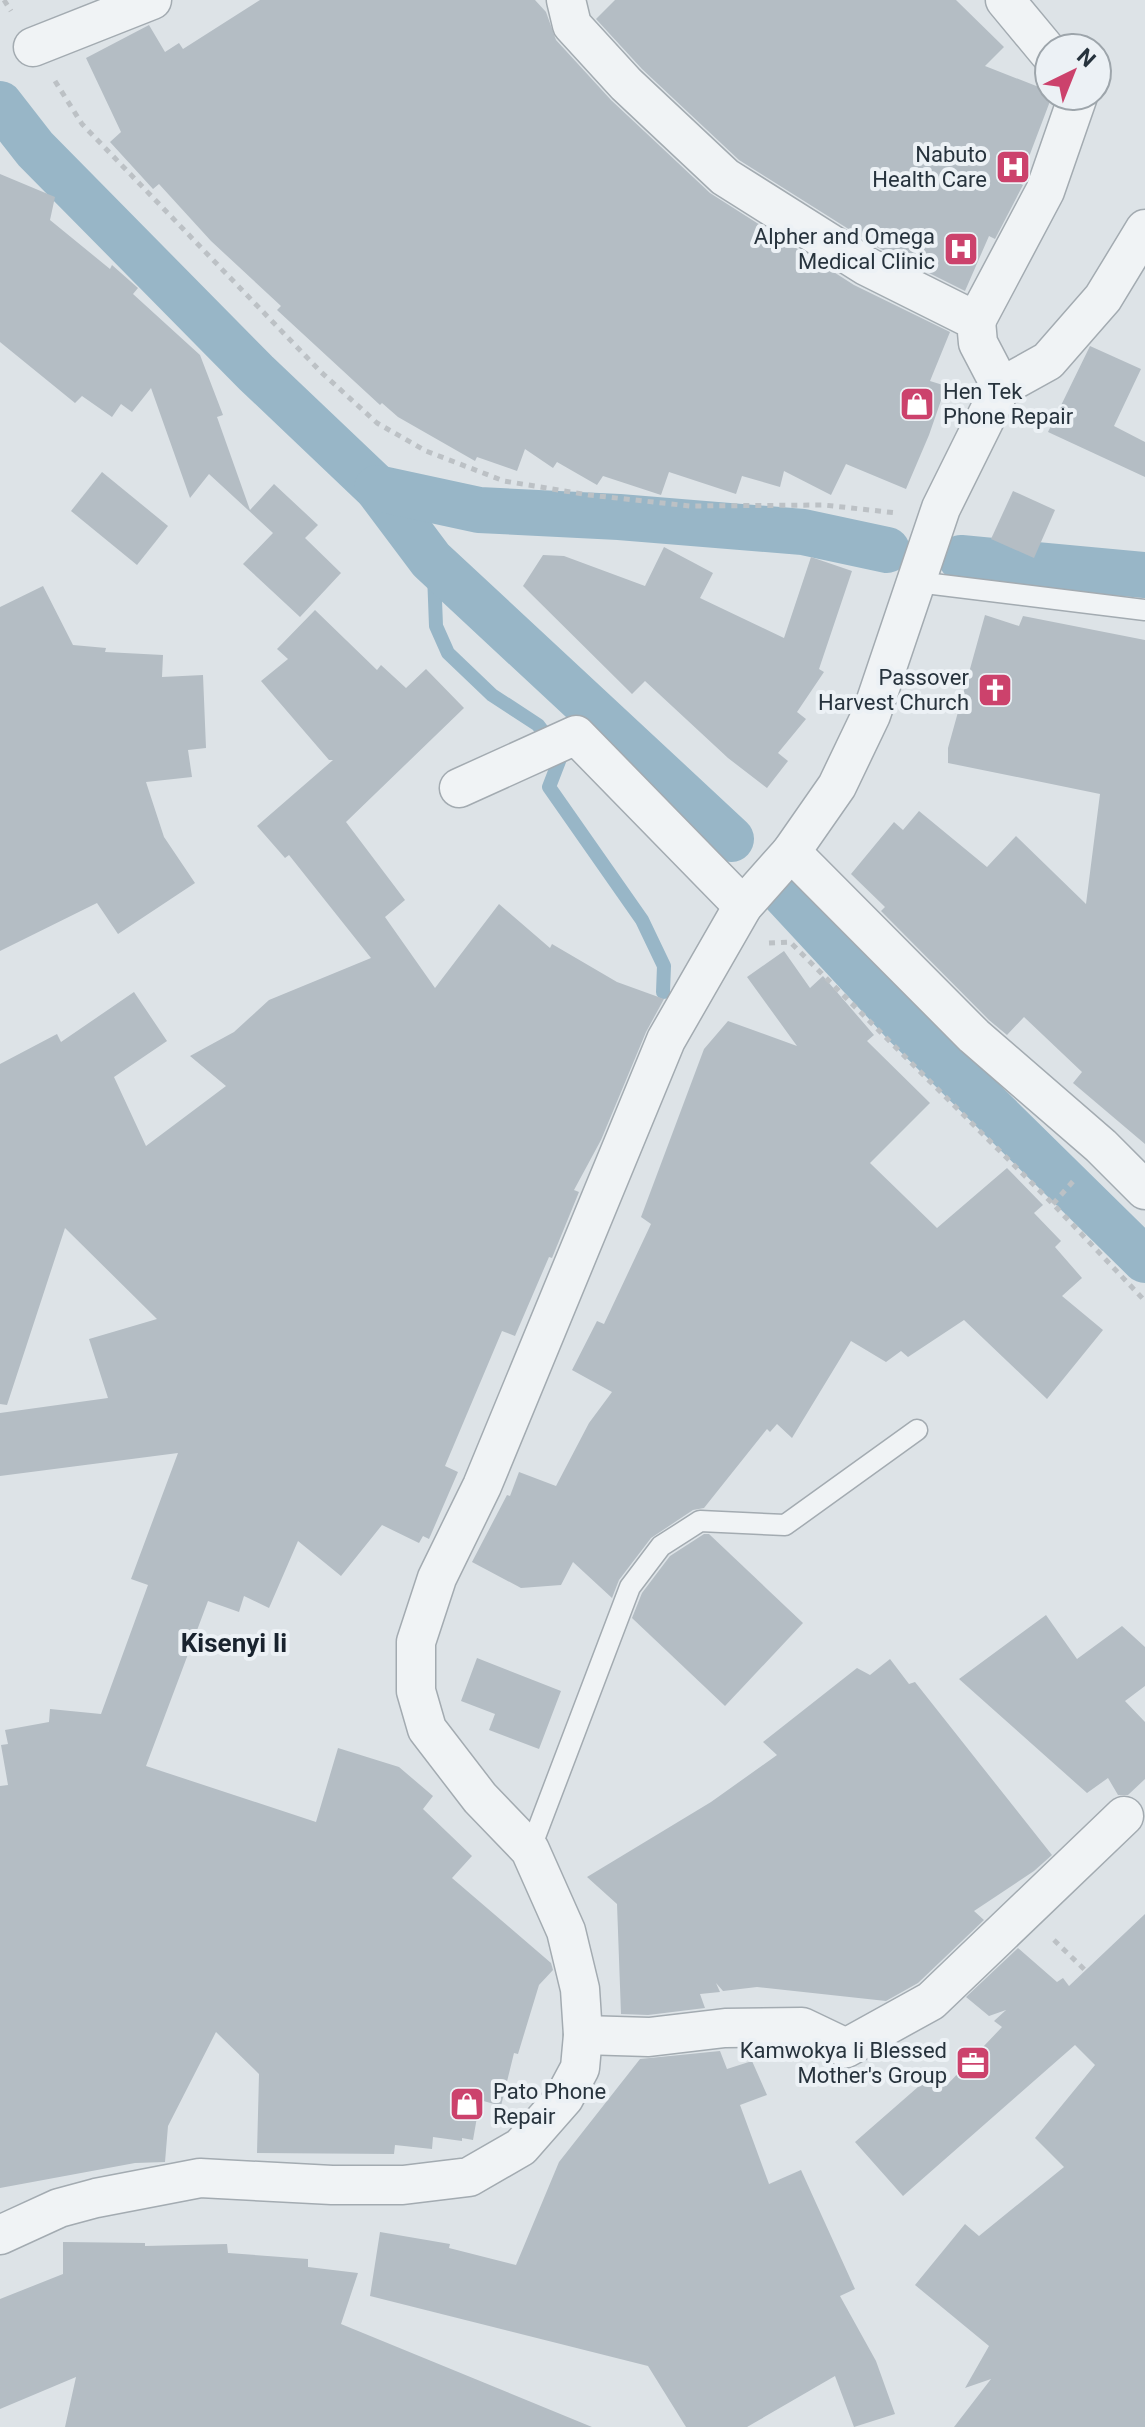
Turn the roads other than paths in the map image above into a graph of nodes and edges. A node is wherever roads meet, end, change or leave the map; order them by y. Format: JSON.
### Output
{"nodes":[{"id":1,"x":152,"y":0,"type":"edge"},
{"id":2,"x":566,"y":0,"type":"edge"},
{"id":3,"x":1005,"y":0,"type":"edge"},
{"id":4,"x":1033,"y":34,"type":"edge"},
{"id":5,"x":33,"y":47,"type":"road end"},
{"id":6,"x":1072,"y":112,"type":"edge"},
{"id":7,"x":1145,"y":229,"type":"edge"},
{"id":8,"x":976,"y":321,"type":"junction"},
{"id":9,"x":1001,"y":387,"type":"junction"},
{"id":10,"x":917,"y":582,"type":"junction"},
{"id":11,"x":1145,"y":610,"type":"edge"},
{"id":12,"x":459,"y":788,"type":"dead end"},
{"id":13,"x":791,"y":852,"type":"junction"},
{"id":14,"x":743,"y":906,"type":"junction"},
{"id":15,"x":1145,"y":1190,"type":"edge"},
{"id":16,"x":917,"y":1430,"type":"dead end"},
{"id":17,"x":1124,"y":1816,"type":"dead end"},
{"id":18,"x":530,"y":1850,"type":"junction"},
{"id":19,"x":583,"y":2035,"type":"junction"},
{"id":20,"x":0,"y":2235,"type":"edge"}],
"edges":[{"from":1,"to":5,"type":"street"},
{"from":2,"to":8,"type":"street"},
{"from":3,"to":4,"type":"street"},
{"from":6,"to":8,"type":"street"},
{"from":7,"to":9,"type":"street"},
{"from":8,"to":9,"type":"street"},
{"from":9,"to":10,"type":"street"},
{"from":10,"to":11,"type":"lane"},
{"from":10,"to":13,"type":"street"},
{"from":12,"to":14,"type":"street"},
{"from":13,"to":14,"type":"street"},
{"from":13,"to":15,"type":"street"},
{"from":14,"to":18,"type":"street"},
{"from":16,"to":18,"type":"lane"},
{"from":17,"to":19,"type":"street"},
{"from":18,"to":19,"type":"street"},
{"from":19,"to":20,"type":"street"}]}
